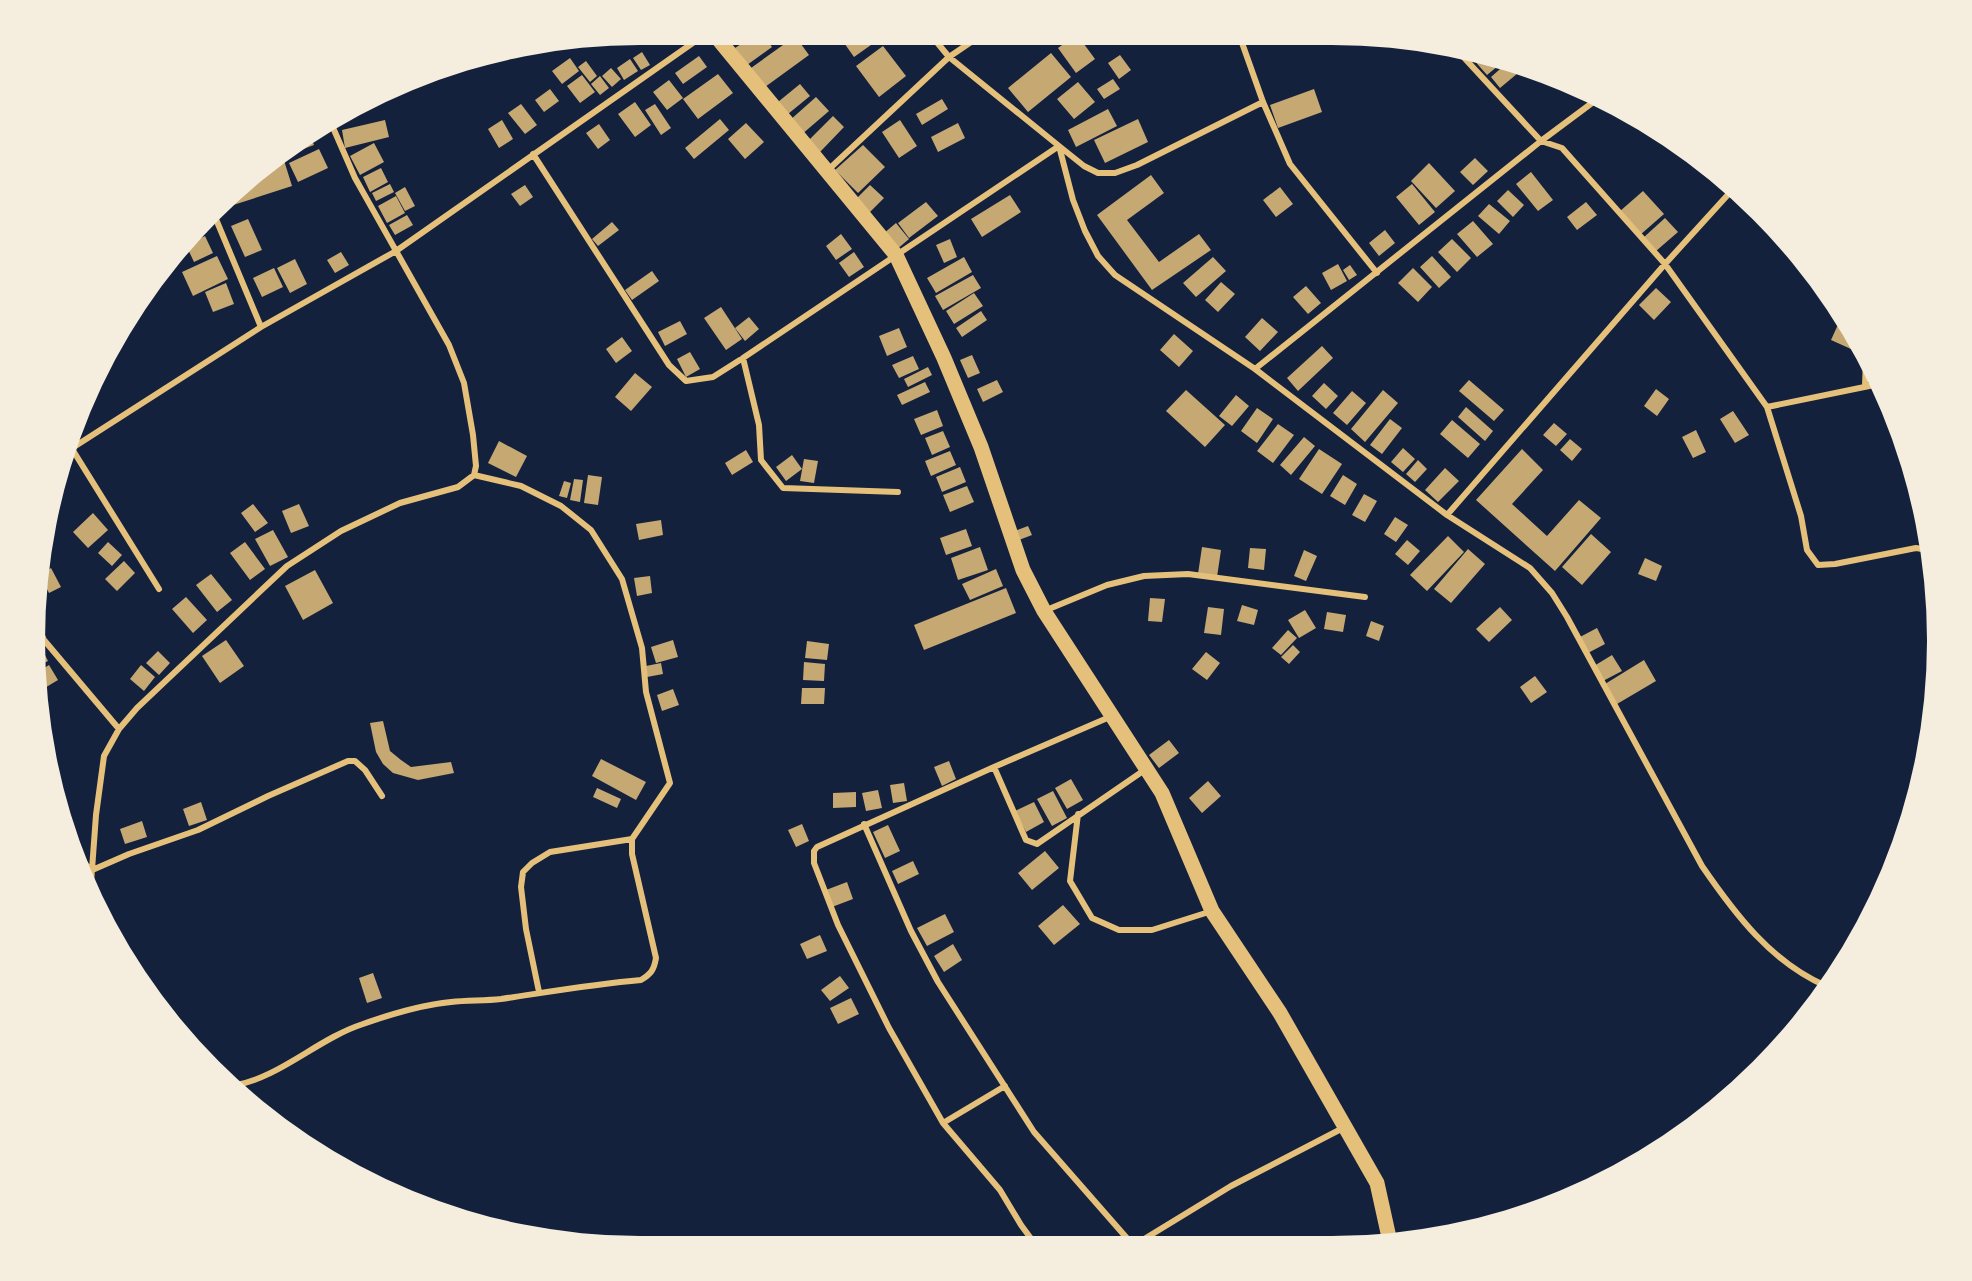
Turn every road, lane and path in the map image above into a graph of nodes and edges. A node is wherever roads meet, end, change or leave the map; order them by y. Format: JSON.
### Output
{"nodes":[{"id":1,"x":691,"y":45,"type":"edge"},
{"id":2,"x":723,"y":45,"type":"edge"},
{"id":3,"x":939,"y":45,"type":"edge"},
{"id":4,"x":967,"y":45,"type":"edge"},
{"id":5,"x":1243,"y":45,"type":"edge"},
{"id":6,"x":949,"y":57,"type":"junction"},
{"id":7,"x":1467,"y":60,"type":"edge"},
{"id":8,"x":1263,"y":102,"type":"junction"},
{"id":9,"x":1591,"y":104,"type":"edge"},
{"id":10,"x":335,"y":130,"type":"edge"},
{"id":11,"x":1541,"y":141,"type":"junction"},
{"id":12,"x":1059,"y":146,"type":"junction"},
{"id":13,"x":533,"y":154,"type":"junction"},
{"id":14,"x":828,"y":170,"type":"junction"},
{"id":15,"x":1727,"y":196,"type":"edge"},
{"id":16,"x":217,"y":221,"type":"edge"},
{"id":17,"x":396,"y":250,"type":"junction"},
{"id":18,"x":896,"y":255,"type":"junction"},
{"id":19,"x":1665,"y":264,"type":"junction"},
{"id":20,"x":1377,"y":273,"type":"junction"},
{"id":21,"x":261,"y":327,"type":"junction"},
{"id":22,"x":743,"y":358,"type":"junction"},
{"id":23,"x":1255,"y":369,"type":"junction"},
{"id":24,"x":1865,"y":376,"type":"edge"},
{"id":25,"x":1870,"y":385,"type":"edge"},
{"id":26,"x":1865,"y":386,"type":"junction"},
{"id":27,"x":1767,"y":407,"type":"junction"},
{"id":28,"x":80,"y":440,"type":"edge"},
{"id":29,"x":74,"y":458,"type":"edge"},
{"id":30,"x":474,"y":475,"type":"junction"},
{"id":31,"x":897,"y":492,"type":"dead end"},
{"id":32,"x":1447,"y":515,"type":"junction"},
{"id":33,"x":1920,"y":549,"type":"edge"},
{"id":34,"x":159,"y":588,"type":"dead end"},
{"id":35,"x":1365,"y":597,"type":"dead end"},
{"id":36,"x":1044,"y":611,"type":"junction"},
{"id":37,"x":45,"y":641,"type":"edge"},
{"id":38,"x":1112,"y":716,"type":"junction"},
{"id":39,"x":119,"y":729,"type":"junction"},
{"id":40,"x":994,"y":767,"type":"junction"},
{"id":41,"x":1146,"y":769,"type":"junction"},
{"id":42,"x":382,"y":796,"type":"dead end"},
{"id":43,"x":1078,"y":814,"type":"junction"},
{"id":44,"x":864,"y":824,"type":"junction"},
{"id":45,"x":632,"y":839,"type":"junction"},
{"id":46,"x":90,"y":869,"type":"edge"},
{"id":47,"x":91,"y":871,"type":"edge"},
{"id":48,"x":1212,"y":911,"type":"junction"},
{"id":49,"x":1818,"y":983,"type":"edge"},
{"id":50,"x":539,"y":992,"type":"junction"},
{"id":51,"x":243,"y":1084,"type":"edge"},
{"id":52,"x":1005,"y":1086,"type":"junction"},
{"id":53,"x":943,"y":1123,"type":"junction"},
{"id":54,"x":1345,"y":1127,"type":"junction"},
{"id":55,"x":1388,"y":1233,"type":"edge"},
{"id":56,"x":1029,"y":1236,"type":"edge"},
{"id":57,"x":1127,"y":1236,"type":"edge"},
{"id":58,"x":1148,"y":1236,"type":"edge"}],
"edges":[{"from":1,"to":13,"type":"street"},
{"from":2,"to":14,"type":"main road"},
{"from":3,"to":6,"type":"street"},
{"from":4,"to":6,"type":"street"},
{"from":5,"to":8,"type":"street"},
{"from":6,"to":12,"type":"street"},
{"from":6,"to":14,"type":"street"},
{"from":7,"to":11,"type":"street"},
{"from":8,"to":12,"type":"street"},
{"from":8,"to":20,"type":"street"},
{"from":9,"to":11,"type":"street"},
{"from":10,"to":17,"type":"street"},
{"from":11,"to":19,"type":"street"},
{"from":11,"to":20,"type":"street"},
{"from":12,"to":18,"type":"street"},
{"from":12,"to":23,"type":"street"},
{"from":13,"to":17,"type":"street"},
{"from":13,"to":22,"type":"street"},
{"from":14,"to":18,"type":"main road"},
{"from":15,"to":19,"type":"street"},
{"from":16,"to":21,"type":"street"},
{"from":17,"to":21,"type":"street"},
{"from":17,"to":30,"type":"street"},
{"from":18,"to":22,"type":"street"},
{"from":18,"to":36,"type":"main road"},
{"from":19,"to":27,"type":"street"},
{"from":19,"to":32,"type":"street"},
{"from":20,"to":23,"type":"street"},
{"from":21,"to":28,"type":"street"},
{"from":22,"to":31,"type":"street"},
{"from":23,"to":32,"type":"street"},
{"from":24,"to":26,"type":"street"},
{"from":25,"to":26,"type":"street"},
{"from":26,"to":27,"type":"street"},
{"from":27,"to":33,"type":"street"},
{"from":29,"to":34,"type":"street"},
{"from":30,"to":39,"type":"street"},
{"from":30,"to":45,"type":"street"},
{"from":32,"to":49,"type":"street"},
{"from":35,"to":36,"type":"street"},
{"from":36,"to":38,"type":"main road"},
{"from":37,"to":39,"type":"street"},
{"from":38,"to":40,"type":"street"},
{"from":38,"to":41,"type":"main road"},
{"from":39,"to":46,"type":"street"},
{"from":40,"to":43,"type":"street"},
{"from":40,"to":44,"type":"street"},
{"from":41,"to":43,"type":"street"},
{"from":41,"to":48,"type":"main road"},
{"from":42,"to":47,"type":"street"},
{"from":43,"to":48,"type":"street"},
{"from":44,"to":52,"type":"street"},
{"from":44,"to":53,"type":"street"},
{"from":45,"to":50,"type":"street"},
{"from":45,"to":50,"type":"street"},
{"from":48,"to":54,"type":"main road"},
{"from":50,"to":51,"type":"street"},
{"from":52,"to":53,"type":"street"},
{"from":52,"to":57,"type":"street"},
{"from":53,"to":56,"type":"street"},
{"from":54,"to":55,"type":"main road"},
{"from":54,"to":58,"type":"street"}]}
